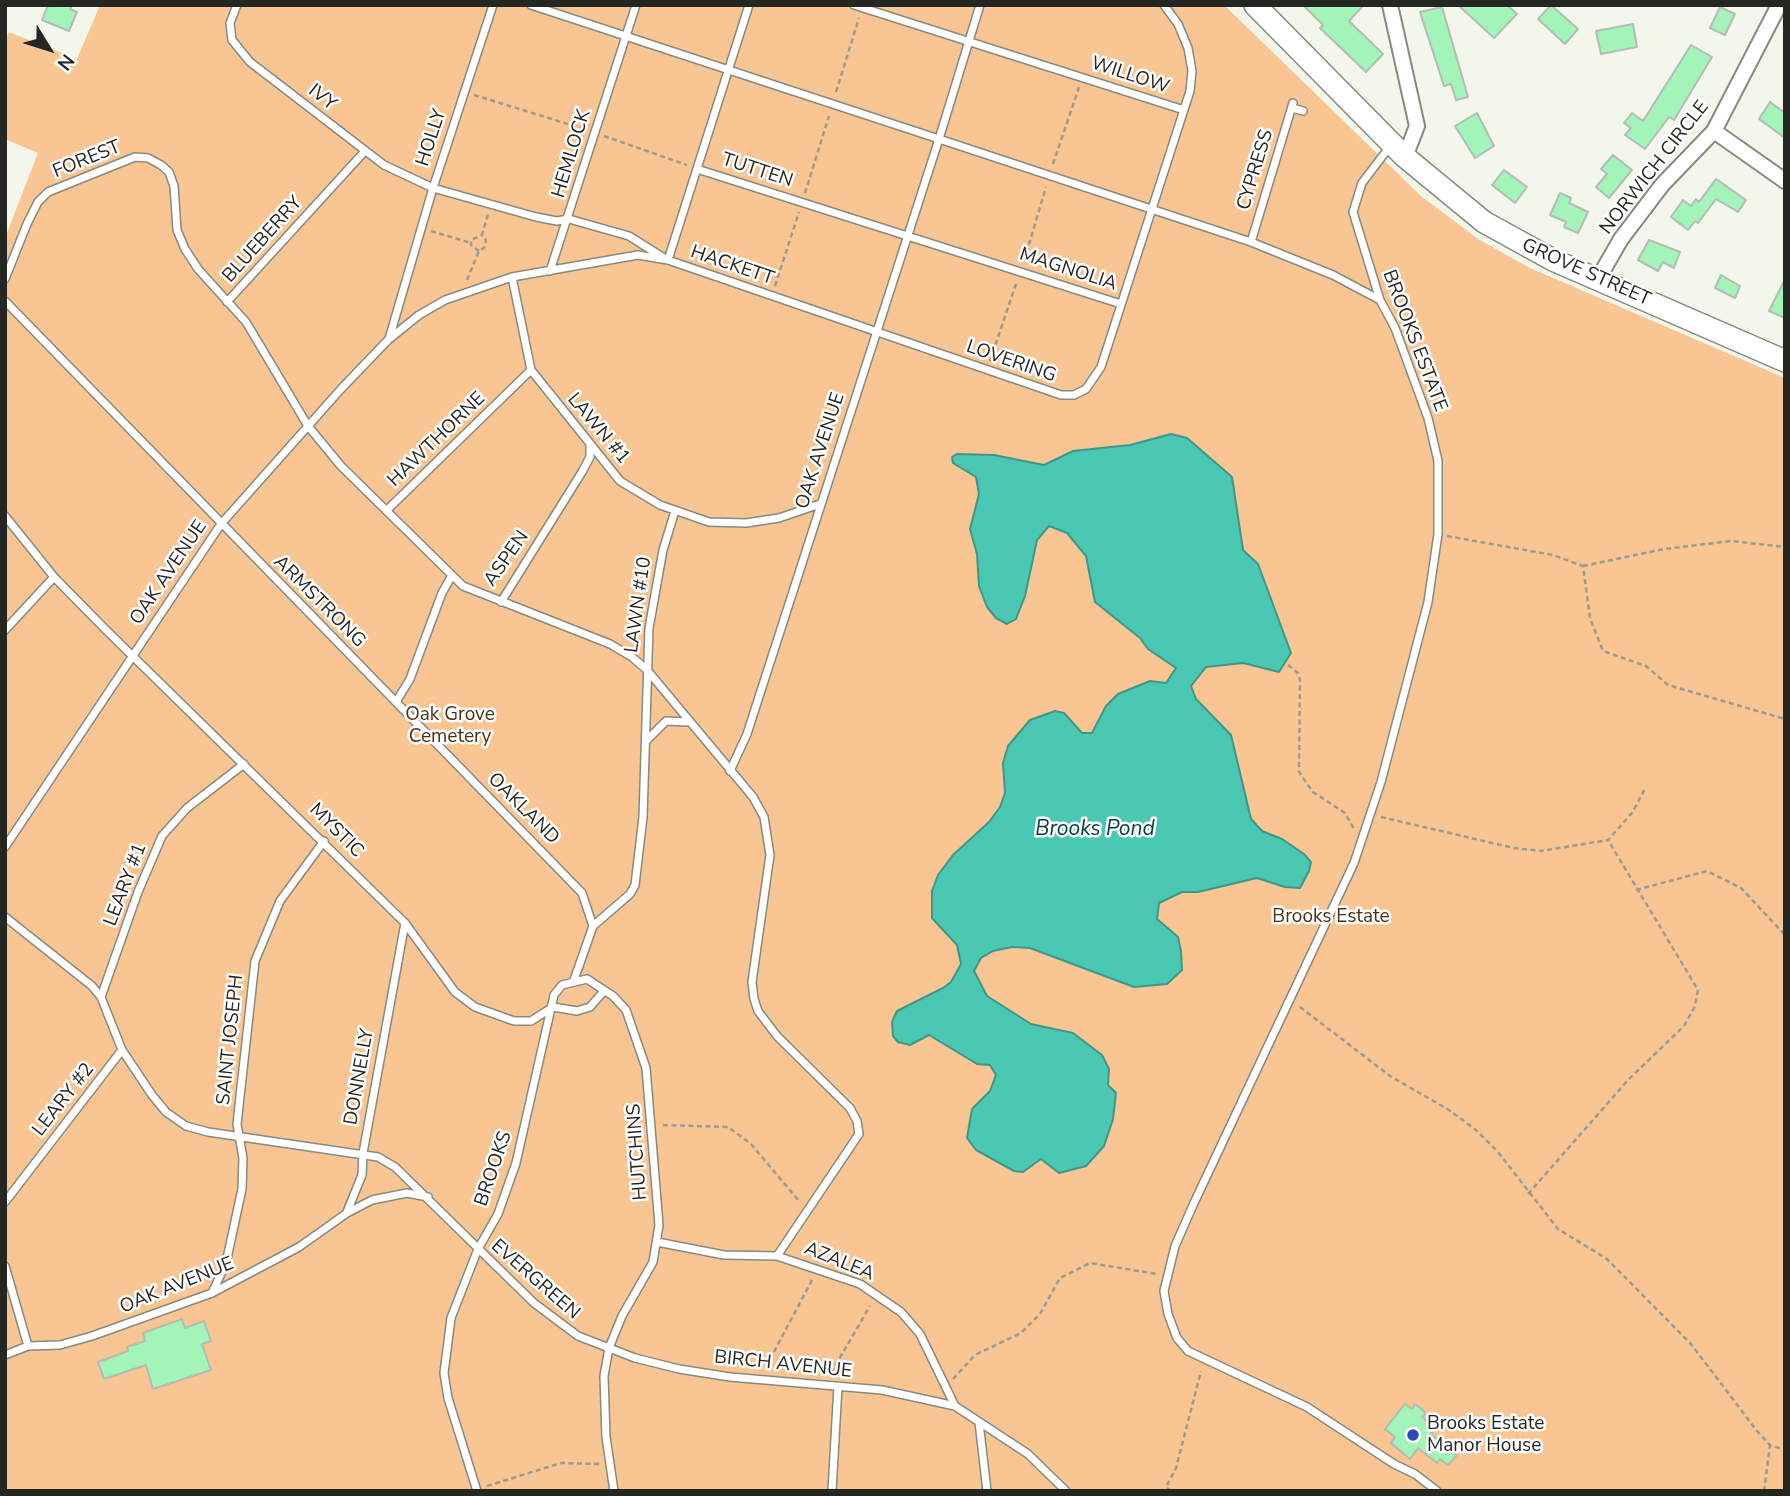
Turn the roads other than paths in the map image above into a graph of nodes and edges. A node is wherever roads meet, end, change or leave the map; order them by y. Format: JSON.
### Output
{"nodes":[{"id":1,"x":237,"y":5,"type":"edge"},
{"id":2,"x":492,"y":5,"type":"edge"},
{"id":3,"x":531,"y":5,"type":"edge"},
{"id":4,"x":636,"y":5,"type":"edge"},
{"id":5,"x":749,"y":5,"type":"edge"},
{"id":6,"x":980,"y":5,"type":"edge"},
{"id":7,"x":1164,"y":5,"type":"edge"},
{"id":8,"x":1255,"y":5,"type":"edge"},
{"id":9,"x":1390,"y":5,"type":"edge"},
{"id":10,"x":1779,"y":5,"type":"edge"},
{"id":11,"x":858,"y":6,"type":"edge"},
{"id":12,"x":626,"y":35,"type":"junction"},
{"id":13,"x":970,"y":41,"type":"junction"},
{"id":14,"x":728,"y":68,"type":"junction"},
{"id":15,"x":1184,"y":110,"type":"junction"},
{"id":16,"x":1303,"y":111,"type":"dead end"},
{"id":17,"x":1714,"y":131,"type":"junction"},
{"id":18,"x":939,"y":139,"type":"junction"},
{"id":19,"x":365,"y":151,"type":"junction"},
{"id":20,"x":1399,"y":151,"type":"junction"},
{"id":21,"x":697,"y":169,"type":"junction"},
{"id":22,"x":1785,"y":181,"type":"edge"},
{"id":23,"x":433,"y":188,"type":"junction"},
{"id":24,"x":1151,"y":207,"type":"junction"},
{"id":25,"x":569,"y":219,"type":"junction"},
{"id":26,"x":909,"y":236,"type":"junction"},
{"id":27,"x":1251,"y":242,"type":"junction"},
{"id":28,"x":668,"y":260,"type":"junction"},
{"id":29,"x":550,"y":271,"type":"junction"},
{"id":30,"x":512,"y":277,"type":"junction"},
{"id":31,"x":5,"y":279,"type":"edge"},
{"id":32,"x":1598,"y":279,"type":"junction"},
{"id":33,"x":1380,"y":300,"type":"junction"},
{"id":34,"x":5,"y":301,"type":"edge"},
{"id":35,"x":227,"y":302,"type":"junction"},
{"id":36,"x":1121,"y":304,"type":"junction"},
{"id":37,"x":877,"y":333,"type":"junction"},
{"id":38,"x":388,"y":340,"type":"junction"},
{"id":39,"x":1785,"y":360,"type":"edge"},
{"id":40,"x":531,"y":370,"type":"junction"},
{"id":41,"x":307,"y":426,"type":"junction"},
{"id":42,"x":590,"y":446,"type":"junction"},
{"id":43,"x":820,"y":504,"type":"junction"},
{"id":44,"x":387,"y":510,"type":"junction"},
{"id":45,"x":675,"y":511,"type":"junction"},
{"id":46,"x":5,"y":516,"type":"edge"},
{"id":47,"x":221,"y":524,"type":"junction"},
{"id":48,"x":54,"y":576,"type":"junction"},
{"id":49,"x":451,"y":577,"type":"junction"},
{"id":50,"x":501,"y":602,"type":"junction"},
{"id":51,"x":5,"y":630,"type":"edge"},
{"id":52,"x":133,"y":655,"type":"junction"},
{"id":53,"x":647,"y":670,"type":"junction"},
{"id":54,"x":396,"y":702,"type":"junction"},
{"id":55,"x":687,"y":722,"type":"junction"},
{"id":56,"x":646,"y":741,"type":"junction"},
{"id":57,"x":244,"y":764,"type":"junction"},
{"id":58,"x":730,"y":771,"type":"junction"},
{"id":59,"x":324,"y":841,"type":"junction"},
{"id":60,"x":5,"y":847,"type":"edge"},
{"id":61,"x":5,"y":917,"type":"edge"},
{"id":62,"x":405,"y":923,"type":"junction"},
{"id":63,"x":593,"y":926,"type":"junction"},
{"id":64,"x":574,"y":980,"type":"junction"},
{"id":65,"x":604,"y":991,"type":"junction"},
{"id":66,"x":102,"y":997,"type":"junction"},
{"id":67,"x":553,"y":1007,"type":"junction"},
{"id":68,"x":122,"y":1050,"type":"junction"},
{"id":69,"x":237,"y":1136,"type":"junction"},
{"id":70,"x":363,"y":1153,"type":"junction"},
{"id":71,"x":429,"y":1197,"type":"junction"},
{"id":72,"x":5,"y":1202,"type":"edge"},
{"id":73,"x":347,"y":1213,"type":"junction"},
{"id":74,"x":657,"y":1242,"type":"junction"},
{"id":75,"x":478,"y":1249,"type":"junction"},
{"id":76,"x":778,"y":1256,"type":"junction"},
{"id":77,"x":5,"y":1266,"type":"edge"},
{"id":78,"x":212,"y":1293,"type":"junction"},
{"id":79,"x":28,"y":1346,"type":"junction"},
{"id":80,"x":609,"y":1348,"type":"junction"},
{"id":81,"x":5,"y":1355,"type":"edge"},
{"id":82,"x":838,"y":1386,"type":"junction"},
{"id":83,"x":955,"y":1406,"type":"junction"},
{"id":84,"x":978,"y":1422,"type":"junction"},
{"id":85,"x":477,"y":1490,"type":"edge"},
{"id":86,"x":614,"y":1491,"type":"edge"},
{"id":87,"x":832,"y":1491,"type":"edge"},
{"id":88,"x":987,"y":1491,"type":"edge"},
{"id":89,"x":1066,"y":1491,"type":"edge"},
{"id":90,"x":1437,"y":1491,"type":"edge"}],
"edges":[{"from":1,"to":19,"type":"lane","name":"IVY"},
{"from":2,"to":23,"type":"lane","name":"HOLLY"},
{"from":3,"to":12,"type":"lane"},
{"from":4,"to":12,"type":"lane","name":"HEMLOCK"},
{"from":5,"to":14,"type":"lane","name":"TUTTEN"},
{"from":6,"to":13,"type":"lane","name":"OAK AVENUE"},
{"from":7,"to":15,"type":"lane"},
{"from":8,"to":20,"type":"street","name":"GROVE STREET"},
{"from":9,"to":20,"type":"street"},
{"from":10,"to":17,"type":"street","name":"NORWICH CIRCLE"},
{"from":11,"to":13,"type":"lane","name":"WILLOW"},
{"from":12,"to":14,"type":"lane"},
{"from":12,"to":25,"type":"lane","name":"HEMLOCK"},
{"from":13,"to":15,"type":"lane","name":"WILLOW"},
{"from":13,"to":18,"type":"lane","name":"OAK AVENUE"},
{"from":14,"to":18,"type":"lane"},
{"from":14,"to":21,"type":"lane","name":"TUTTEN"},
{"from":15,"to":24,"type":"lane","name":"WILLOW"},
{"from":16,"to":27,"type":"lane","name":"CYPRESS"},
{"from":17,"to":22,"type":"street"},
{"from":17,"to":32,"type":"street","name":"NORWICH CIRCLE"},
{"from":18,"to":24,"type":"lane"},
{"from":18,"to":26,"type":"lane","name":"OAK AVENUE"},
{"from":19,"to":23,"type":"lane","name":"IVY"},
{"from":19,"to":35,"type":"lane","name":"BLUEBERRY"},
{"from":20,"to":32,"type":"street","name":"GROVE STREET"},
{"from":20,"to":33,"type":"lane","name":"BROOKS ESTATE"},
{"from":21,"to":26,"type":"lane","name":"TUTTEN"},
{"from":21,"to":28,"type":"lane","name":"HACKETT"},
{"from":23,"to":25,"type":"lane","name":"HOLLY"},
{"from":23,"to":38,"type":"lane"},
{"from":24,"to":27,"type":"lane"},
{"from":24,"to":36,"type":"lane","name":"MAGNOLIA"},
{"from":25,"to":28,"type":"lane","name":"HEMLOCK"},
{"from":25,"to":29,"type":"lane"},
{"from":26,"to":36,"type":"lane","name":"MAGNOLIA"},
{"from":26,"to":37,"type":"lane","name":"OAK AVENUE"},
{"from":27,"to":33,"type":"lane"},
{"from":28,"to":29,"type":"lane","name":"OAK AVENUE"},
{"from":28,"to":37,"type":"lane","name":"HACKETT"},
{"from":29,"to":30,"type":"lane","name":"OAK AVENUE"},
{"from":30,"to":38,"type":"lane","name":"OAK AVENUE"},
{"from":30,"to":40,"type":"lane","name":"LAWN #1"},
{"from":31,"to":35,"type":"lane","name":"FOREST"},
{"from":32,"to":39,"type":"street","name":"GROVE STREET"},
{"from":33,"to":90,"type":"lane","name":"BROOKS ESTATE"},
{"from":34,"to":47,"type":"lane"},
{"from":35,"to":41,"type":"lane","name":"BLUEBERRY"},
{"from":36,"to":37,"type":"lane","name":"LOVERING"},
{"from":37,"to":43,"type":"lane","name":"OAK AVENUE"},
{"from":38,"to":41,"type":"lane","name":"OAK AVENUE"},
{"from":40,"to":42,"type":"lane","name":"LAWN #1"},
{"from":40,"to":44,"type":"lane","name":"HAWTHORNE"},
{"from":41,"to":44,"type":"lane","name":"HAWTHORNE"},
{"from":41,"to":47,"type":"lane","name":"OAK AVENUE"},
{"from":42,"to":45,"type":"lane","name":"LAWN #1"},
{"from":42,"to":50,"type":"lane","name":"ASPEN"},
{"from":43,"to":45,"type":"lane","name":"LAWN #1"},
{"from":43,"to":58,"type":"lane","name":"OAK AVENUE"},
{"from":44,"to":49,"type":"lane","name":"ASPEN"},
{"from":45,"to":53,"type":"lane","name":"LAWN #10"},
{"from":46,"to":48,"type":"lane"},
{"from":47,"to":52,"type":"lane","name":"OAK AVENUE"},
{"from":47,"to":54,"type":"lane","name":"ARMSTRONG"},
{"from":48,"to":51,"type":"lane"},
{"from":48,"to":52,"type":"lane"},
{"from":49,"to":50,"type":"lane","name":"ASPEN"},
{"from":49,"to":54,"type":"lane"},
{"from":50,"to":53,"type":"lane","name":"LAWN #10"},
{"from":52,"to":57,"type":"lane"},
{"from":52,"to":60,"type":"lane","name":"OAK AVENUE"},
{"from":53,"to":55,"type":"lane"},
{"from":53,"to":56,"type":"lane"},
{"from":54,"to":63,"type":"lane","name":"OAKLAND"},
{"from":55,"to":56,"type":"lane"},
{"from":55,"to":58,"type":"lane"},
{"from":56,"to":63,"type":"lane"},
{"from":57,"to":59,"type":"lane","name":"MYSTIC"},
{"from":57,"to":66,"type":"lane","name":"LEARY #1"},
{"from":58,"to":76,"type":"lane"},
{"from":59,"to":62,"type":"lane","name":"MYSTIC"},
{"from":59,"to":69,"type":"lane","name":"SAINT JOSEPH"},
{"from":61,"to":66,"type":"lane"},
{"from":62,"to":67,"type":"lane","name":"MYSTIC"},
{"from":62,"to":70,"type":"lane","name":"DONNELLY"},
{"from":63,"to":64,"type":"lane"},
{"from":64,"to":65,"type":"lane","name":"HUTCHINS"},
{"from":64,"to":67,"type":"lane"},
{"from":65,"to":67,"type":"lane"},
{"from":65,"to":74,"type":"lane","name":"HUTCHINS"},
{"from":66,"to":68,"type":"lane","name":"DONNELLY"},
{"from":67,"to":75,"type":"lane","name":"BROOKS"},
{"from":68,"to":69,"type":"lane","name":"DONNELLY"},
{"from":68,"to":72,"type":"lane","name":"LEARY #2"},
{"from":69,"to":70,"type":"lane","name":"DONNELLY"},
{"from":69,"to":78,"type":"lane","name":"SAINT JOSEPH"},
{"from":70,"to":71,"type":"lane","name":"BROOKS"},
{"from":70,"to":73,"type":"lane"},
{"from":71,"to":73,"type":"lane","name":"OAK AVENUE"},
{"from":71,"to":75,"type":"lane","name":"BROOKS"},
{"from":73,"to":78,"type":"lane","name":"OAK AVENUE"},
{"from":74,"to":76,"type":"lane","name":"AZALEA"},
{"from":74,"to":80,"type":"lane","name":"HUTCHINS"},
{"from":75,"to":80,"type":"lane","name":"EVERGREEN"},
{"from":75,"to":85,"type":"lane","name":"EVERGREEN"},
{"from":76,"to":83,"type":"lane","name":"AZALEA"},
{"from":77,"to":79,"type":"lane"},
{"from":78,"to":79,"type":"lane","name":"OAK AVENUE"},
{"from":79,"to":81,"type":"lane","name":"OAK AVENUE"},
{"from":80,"to":82,"type":"lane","name":"BIRCH AVENUE"},
{"from":80,"to":86,"type":"lane","name":"HUTCHINS"},
{"from":82,"to":83,"type":"lane","name":"BIRCH AVENUE"},
{"from":82,"to":87,"type":"lane"},
{"from":83,"to":84,"type":"lane"},
{"from":84,"to":88,"type":"lane"},
{"from":84,"to":89,"type":"lane"}]}
